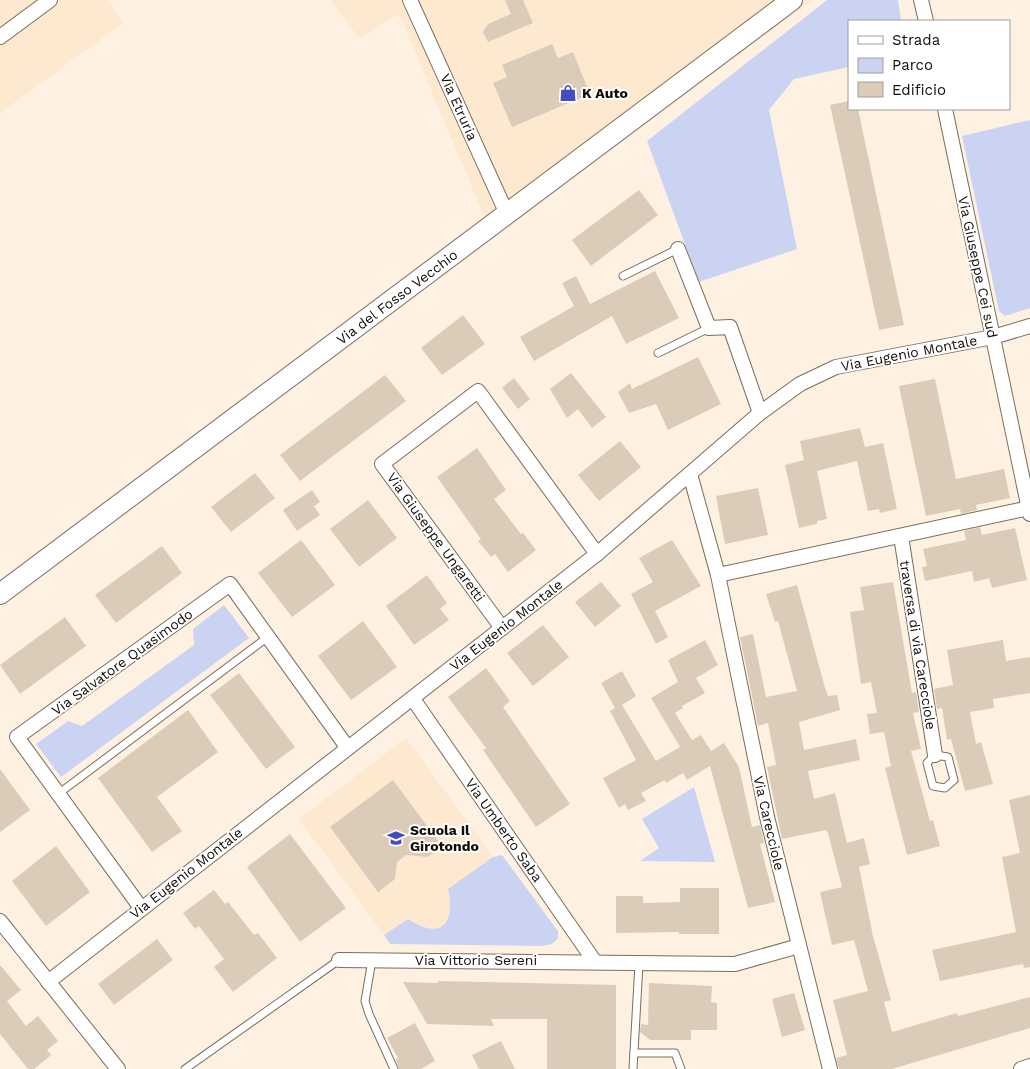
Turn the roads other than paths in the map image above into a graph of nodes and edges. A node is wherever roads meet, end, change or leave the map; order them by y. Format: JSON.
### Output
{"nodes":[{"id":1,"x":50,"y":0,"type":"edge"},
{"id":2,"x":410,"y":0,"type":"edge"},
{"id":3,"x":792,"y":0,"type":"edge"},
{"id":4,"x":921,"y":0,"type":"edge"},
{"id":5,"x":926,"y":20,"type":"edge"},
{"id":6,"x":0,"y":37,"type":"edge"},
{"id":7,"x":945,"y":110,"type":"edge"},
{"id":8,"x":508,"y":214,"type":"junction"},
{"id":9,"x":678,"y":249,"type":"joint"},
{"id":10,"x":623,"y":276,"type":"dead end"},
{"id":11,"x":1030,"y":326,"type":"edge"},
{"id":12,"x":709,"y":328,"type":"junction"},
{"id":13,"x":993,"y":337,"type":"junction"},
{"id":14,"x":658,"y":352,"type":"dead end"},
{"id":15,"x":760,"y":413,"type":"junction"},
{"id":16,"x":690,"y":474,"type":"junction"},
{"id":17,"x":1029,"y":511,"type":"edge"},
{"id":18,"x":901,"y":536,"type":"junction"},
{"id":19,"x":597,"y":554,"type":"junction"},
{"id":20,"x":718,"y":575,"type":"junction"},
{"id":21,"x":0,"y":594,"type":"edge"},
{"id":22,"x":502,"y":628,"type":"junction"},
{"id":23,"x":268,"y":637,"type":"junction"},
{"id":24,"x":412,"y":699,"type":"junction"},
{"id":25,"x":347,"y":747,"type":"junction"},
{"id":26,"x":935,"y":755,"type":"junction"},
{"id":27,"x":58,"y":794,"type":"junction"},
{"id":28,"x":141,"y":908,"type":"junction"},
{"id":29,"x":0,"y":921,"type":"edge"},
{"id":30,"x":798,"y":946,"type":"junction"},
{"id":31,"x":339,"y":960,"type":"joint"},
{"id":32,"x":372,"y":960,"type":"junction"},
{"id":33,"x":595,"y":962,"type":"junction"},
{"id":34,"x":639,"y":964,"type":"junction"},
{"id":35,"x":48,"y":982,"type":"junction"},
{"id":36,"x":634,"y":1053,"type":"junction"},
{"id":37,"x":1030,"y":1066,"type":"edge"},
{"id":38,"x":118,"y":1069,"type":"edge"},
{"id":39,"x":185,"y":1069,"type":"edge"},
{"id":40,"x":394,"y":1069,"type":"edge"},
{"id":41,"x":633,"y":1069,"type":"edge"},
{"id":42,"x":681,"y":1069,"type":"edge"},
{"id":43,"x":830,"y":1069,"type":"edge"},
{"id":44,"x":1021,"y":1069,"type":"edge"}],
"edges":[{"from":1,"to":6,"type":"street"},
{"from":2,"to":8,"type":"street","name":"Via Etruria"},
{"from":3,"to":8,"type":"street","name":"Via del Fosso Vecchio"},
{"from":4,"to":5,"type":"street"},
{"from":7,"to":13,"type":"street","name":"Via Giuseppe Cei sud"},
{"from":8,"to":21,"type":"street","name":"Via del Fosso Vecchio"},
{"from":9,"to":10,"type":"lane"},
{"from":9,"to":12,"type":"street"},
{"from":11,"to":13,"type":"street","name":"Via Eugenio Montale"},
{"from":12,"to":14,"type":"lane"},
{"from":12,"to":15,"type":"street"},
{"from":13,"to":15,"type":"street","name":"Via Eugenio Montale"},
{"from":13,"to":17,"type":"street","name":"Via Giuseppe Cei sud"},
{"from":15,"to":16,"type":"street","name":"Via Eugenio Montale"},
{"from":16,"to":19,"type":"street","name":"Via Eugenio Montale"},
{"from":16,"to":20,"type":"street","name":"Via Carecciole"},
{"from":17,"to":18,"type":"street"},
{"from":18,"to":20,"type":"street"},
{"from":18,"to":26,"type":"street","name":"traversa di via Carecciole"},
{"from":19,"to":22,"type":"street","name":"Via Eugenio Montale"},
{"from":19,"to":22,"type":"street","name":"Via Giuseppe Ungaretti"},
{"from":20,"to":30,"type":"street","name":"Via Carecciole"},
{"from":22,"to":24,"type":"street","name":"Via Eugenio Montale"},
{"from":23,"to":25,"type":"street","name":"Via Salvatore Quasimodo"},
{"from":23,"to":27,"type":"lane"},
{"from":23,"to":27,"type":"street","name":"Via Salvatore Quasimodo"},
{"from":24,"to":25,"type":"street","name":"Via Eugenio Montale"},
{"from":24,"to":33,"type":"street","name":"Via Umberto Saba"},
{"from":25,"to":28,"type":"street","name":"Via Eugenio Montale"},
{"from":26,"to":26,"type":"lane","name":"traversa di via Carecciole"},
{"from":27,"to":28,"type":"street","name":"Via Salvatore Quasimodo"},
{"from":28,"to":35,"type":"street","name":"Via Eugenio Montale"},
{"from":29,"to":35,"type":"street"},
{"from":30,"to":34,"type":"street","name":"Via Vittorio Sereni"},
{"from":30,"to":43,"type":"street","name":"Via Carecciole"},
{"from":31,"to":32,"type":"street","name":"Via Vittorio Sereni"},
{"from":31,"to":39,"type":"lane","name":"Via Vittorio Sereni"},
{"from":32,"to":33,"type":"street","name":"Via Vittorio Sereni"},
{"from":32,"to":40,"type":"lane"},
{"from":33,"to":34,"type":"street","name":"Via Vittorio Sereni"},
{"from":34,"to":36,"type":"lane"},
{"from":35,"to":38,"type":"street"},
{"from":36,"to":41,"type":"lane"},
{"from":36,"to":42,"type":"lane"},
{"from":37,"to":44,"type":"street"}]}
